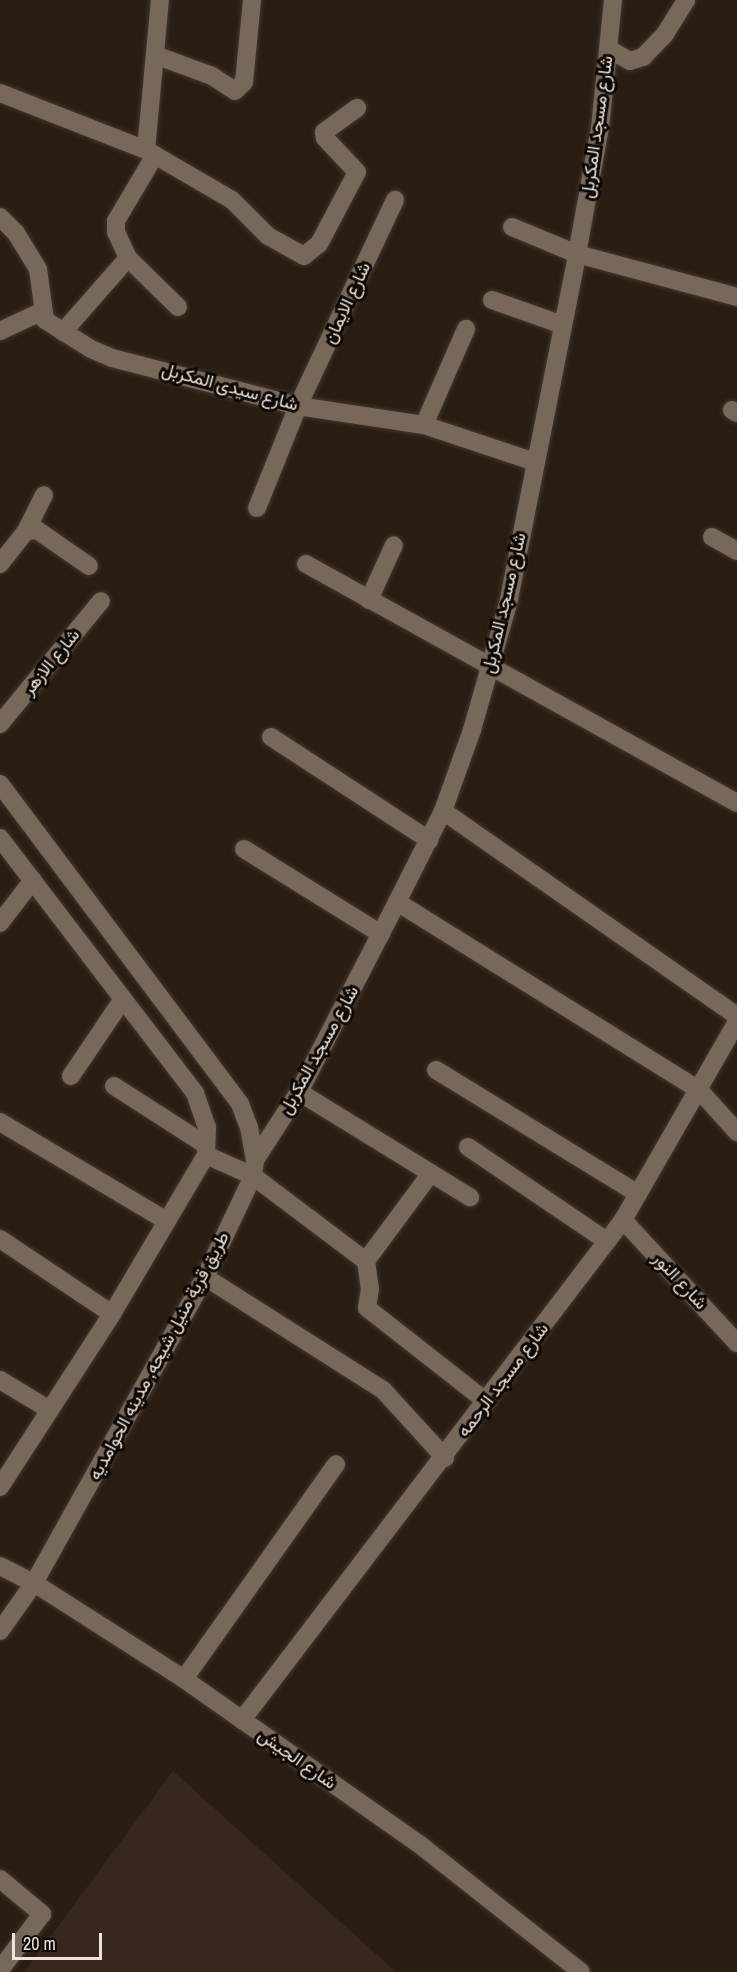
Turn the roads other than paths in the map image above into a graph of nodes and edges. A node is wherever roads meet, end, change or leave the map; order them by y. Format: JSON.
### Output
{"nodes":[{"id":1,"x":160,"y":0,"type":"edge"},
{"id":2,"x":252,"y":0,"type":"edge"},
{"id":3,"x":613,"y":0,"type":"edge"},
{"id":4,"x":686,"y":0,"type":"edge"},
{"id":5,"x":609,"y":49,"type":"junction"},
{"id":6,"x":155,"y":55,"type":"junction"},
{"id":7,"x":0,"y":93,"type":"edge"},
{"id":8,"x":357,"y":108,"type":"dead end"},
{"id":9,"x":150,"y":153,"type":"junction"},
{"id":10,"x":395,"y":200,"type":"dead end"},
{"id":11,"x":0,"y":217,"type":"edge"},
{"id":12,"x":512,"y":227,"type":"dead end"},
{"id":13,"x":577,"y":254,"type":"junction"},
{"id":14,"x":128,"y":258,"type":"junction"},
{"id":15,"x":737,"y":297,"type":"edge"},
{"id":16,"x":492,"y":300,"type":"dead end"},
{"id":17,"x":178,"y":308,"type":"dead end"},
{"id":18,"x":43,"y":311,"type":"junction"},
{"id":19,"x":563,"y":325,"type":"junction"},
{"id":20,"x":466,"y":329,"type":"dead end"},
{"id":21,"x":0,"y":331,"type":"edge"},
{"id":22,"x":63,"y":332,"type":"junction"},
{"id":23,"x":298,"y":406,"type":"junction"},
{"id":24,"x":424,"y":425,"type":"junction"},
{"id":25,"x":535,"y":462,"type":"junction"},
{"id":26,"x":44,"y":495,"type":"dead end"},
{"id":27,"x":257,"y":508,"type":"dead end"},
{"id":28,"x":26,"y":531,"type":"junction"},
{"id":29,"x":712,"y":537,"type":"dead end"},
{"id":30,"x":394,"y":544,"type":"dead end"},
{"id":31,"x":737,"y":551,"type":"edge"},
{"id":32,"x":0,"y":564,"type":"edge"},
{"id":33,"x":306,"y":564,"type":"dead end"},
{"id":34,"x":89,"y":566,"type":"dead end"},
{"id":35,"x":369,"y":600,"type":"junction"},
{"id":36,"x":101,"y":601,"type":"dead end"},
{"id":37,"x":490,"y":669,"type":"junction"},
{"id":38,"x":0,"y":724,"type":"edge"},
{"id":39,"x":271,"y":737,"type":"dead end"},
{"id":40,"x":0,"y":784,"type":"edge"},
{"id":41,"x":737,"y":803,"type":"edge"},
{"id":42,"x":443,"y":811,"type":"junction"},
{"id":43,"x":0,"y":838,"type":"edge"},
{"id":44,"x":429,"y":840,"type":"junction"},
{"id":45,"x":244,"y":849,"type":"dead end"},
{"id":46,"x":33,"y":880,"type":"junction"},
{"id":47,"x":398,"y":902,"type":"junction"},
{"id":48,"x":0,"y":923,"type":"edge"},
{"id":49,"x":381,"y":934,"type":"junction"},
{"id":50,"x":123,"y":999,"type":"junction"},
{"id":51,"x":736,"y":1028,"type":"edge"},
{"id":52,"x":436,"y":1070,"type":"dead end"},
{"id":53,"x":71,"y":1076,"type":"dead end"},
{"id":54,"x":114,"y":1086,"type":"dead end"},
{"id":55,"x":699,"y":1090,"type":"junction"},
{"id":56,"x":299,"y":1092,"type":"junction"},
{"id":57,"x":0,"y":1122,"type":"edge"},
{"id":58,"x":737,"y":1132,"type":"edge"},
{"id":59,"x":468,"y":1147,"type":"dead end"},
{"id":60,"x":211,"y":1153,"type":"junction"},
{"id":61,"x":249,"y":1168,"type":"junction"},
{"id":62,"x":431,"y":1173,"type":"junction"},
{"id":63,"x":638,"y":1194,"type":"junction"},
{"id":64,"x":470,"y":1197,"type":"dead end"},
{"id":65,"x":623,"y":1220,"type":"junction"},
{"id":66,"x":167,"y":1221,"type":"junction"},
{"id":67,"x":0,"y":1239,"type":"edge"},
{"id":68,"x":607,"y":1241,"type":"junction"},
{"id":69,"x":366,"y":1262,"type":"junction"},
{"id":70,"x":206,"y":1277,"type":"junction"},
{"id":71,"x":112,"y":1314,"type":"junction"},
{"id":72,"x":737,"y":1343,"type":"edge"},
{"id":73,"x":0,"y":1380,"type":"edge"},
{"id":74,"x":487,"y":1402,"type":"junction"},
{"id":75,"x":50,"y":1410,"type":"junction"},
{"id":76,"x":445,"y":1458,"type":"junction"},
{"id":77,"x":336,"y":1464,"type":"dead end"},
{"id":78,"x":0,"y":1487,"type":"edge"},
{"id":79,"x":0,"y":1566,"type":"edge"},
{"id":80,"x":34,"y":1583,"type":"junction"},
{"id":81,"x":0,"y":1631,"type":"edge"},
{"id":82,"x":184,"y":1679,"type":"junction"},
{"id":83,"x":243,"y":1720,"type":"junction"},
{"id":84,"x":0,"y":1879,"type":"edge"},
{"id":85,"x":0,"y":1970,"type":"edge"},
{"id":86,"x":581,"y":1972,"type":"edge"}],
"edges":[{"from":1,"to":6,"type":"street"},
{"from":2,"to":6,"type":"street"},
{"from":3,"to":5,"type":"street","name":"شارع مسجد المكربل"},
{"from":4,"to":5,"type":"street"},
{"from":5,"to":13,"type":"street","name":"شارع مسجد المكربل"},
{"from":6,"to":9,"type":"street"},
{"from":7,"to":9,"type":"street"},
{"from":8,"to":9,"type":"street"},
{"from":9,"to":14,"type":"street"},
{"from":10,"to":23,"type":"street","name":"شارع الايمان"},
{"from":11,"to":18,"type":"street"},
{"from":12,"to":13,"type":"street"},
{"from":13,"to":15,"type":"street"},
{"from":13,"to":19,"type":"street","name":"شارع مسجد المكربل"},
{"from":14,"to":17,"type":"street"},
{"from":14,"to":22,"type":"street"},
{"from":16,"to":19,"type":"street"},
{"from":18,"to":21,"type":"street"},
{"from":18,"to":22,"type":"street","name":"شارع سيدى المكربل"},
{"from":19,"to":25,"type":"street","name":"شارع مسجد المكربل"},
{"from":20,"to":24,"type":"street"},
{"from":22,"to":23,"type":"street","name":"شارع سيدى المكربل"},
{"from":23,"to":24,"type":"street","name":"شارع سيدى المكربل"},
{"from":23,"to":27,"type":"street","name":"شارع الايمان"},
{"from":24,"to":25,"type":"street","name":"شارع سيدى المكربل"},
{"from":25,"to":37,"type":"street","name":"شارع مسجد المكربل"},
{"from":26,"to":28,"type":"street"},
{"from":28,"to":32,"type":"street"},
{"from":28,"to":34,"type":"street"},
{"from":29,"to":31,"type":"street"},
{"from":30,"to":35,"type":"street"},
{"from":33,"to":35,"type":"street"},
{"from":35,"to":37,"type":"street"},
{"from":36,"to":38,"type":"street","name":"شارع الازهر"},
{"from":37,"to":41,"type":"street"},
{"from":37,"to":42,"type":"street","name":"شارع مسجد المكربل"},
{"from":39,"to":44,"type":"street"},
{"from":40,"to":61,"type":"street"},
{"from":42,"to":44,"type":"street","name":"شارع مسجد المكربل"},
{"from":42,"to":51,"type":"street"},
{"from":43,"to":46,"type":"street"},
{"from":44,"to":47,"type":"street","name":"شارع مسجد المكربل"},
{"from":45,"to":49,"type":"street"},
{"from":46,"to":48,"type":"street"},
{"from":46,"to":50,"type":"street"},
{"from":47,"to":49,"type":"street","name":"شارع مسجد المكربل"},
{"from":47,"to":55,"type":"street"},
{"from":49,"to":56,"type":"street","name":"شارع مسجد المكربل"},
{"from":50,"to":53,"type":"street"},
{"from":50,"to":60,"type":"street"},
{"from":51,"to":55,"type":"street","name":"شارع مسجد الرحمه"},
{"from":52,"to":63,"type":"street"},
{"from":54,"to":60,"type":"street"},
{"from":55,"to":58,"type":"street"},
{"from":55,"to":63,"type":"street","name":"شارع مسجد الرحمه"},
{"from":56,"to":61,"type":"street","name":"شارع مسجد المكربل"},
{"from":56,"to":62,"type":"street"},
{"from":57,"to":66,"type":"street"},
{"from":59,"to":68,"type":"street"},
{"from":60,"to":61,"type":"street"},
{"from":60,"to":66,"type":"street"},
{"from":61,"to":69,"type":"street"},
{"from":61,"to":70,"type":"street","name":"طريق قرية منيل شيحه, مدينه الحوامديه"},
{"from":62,"to":64,"type":"street"},
{"from":62,"to":69,"type":"street"},
{"from":63,"to":65,"type":"street","name":"شارع مسجد الرحمه"},
{"from":65,"to":68,"type":"street","name":"شارع مسجد الرحمه"},
{"from":65,"to":72,"type":"street","name":"شارع النور"},
{"from":66,"to":71,"type":"street"},
{"from":67,"to":71,"type":"street"},
{"from":68,"to":74,"type":"street","name":"شارع مسجد الرحمه"},
{"from":69,"to":74,"type":"street"},
{"from":70,"to":76,"type":"street"},
{"from":70,"to":80,"type":"street","name":"طريق قرية منيل شيحه, مدينه الحوامديه"},
{"from":71,"to":75,"type":"street"},
{"from":73,"to":75,"type":"street"},
{"from":74,"to":76,"type":"street","name":"شارع مسجد الرحمه"},
{"from":75,"to":78,"type":"street"},
{"from":76,"to":83,"type":"street","name":"شارع مسجد الرحمه"},
{"from":77,"to":82,"type":"street"},
{"from":79,"to":80,"type":"street","name":"شارع الجيش"},
{"from":80,"to":81,"type":"street","name":"طريق قرية منيل شيحه, مدينه الحوامديه"},
{"from":80,"to":82,"type":"street","name":"شارع الجيش"},
{"from":82,"to":83,"type":"street","name":"شارع الجيش"},
{"from":83,"to":86,"type":"street","name":"شارع الجيش"},
{"from":84,"to":85,"type":"street"}]}
